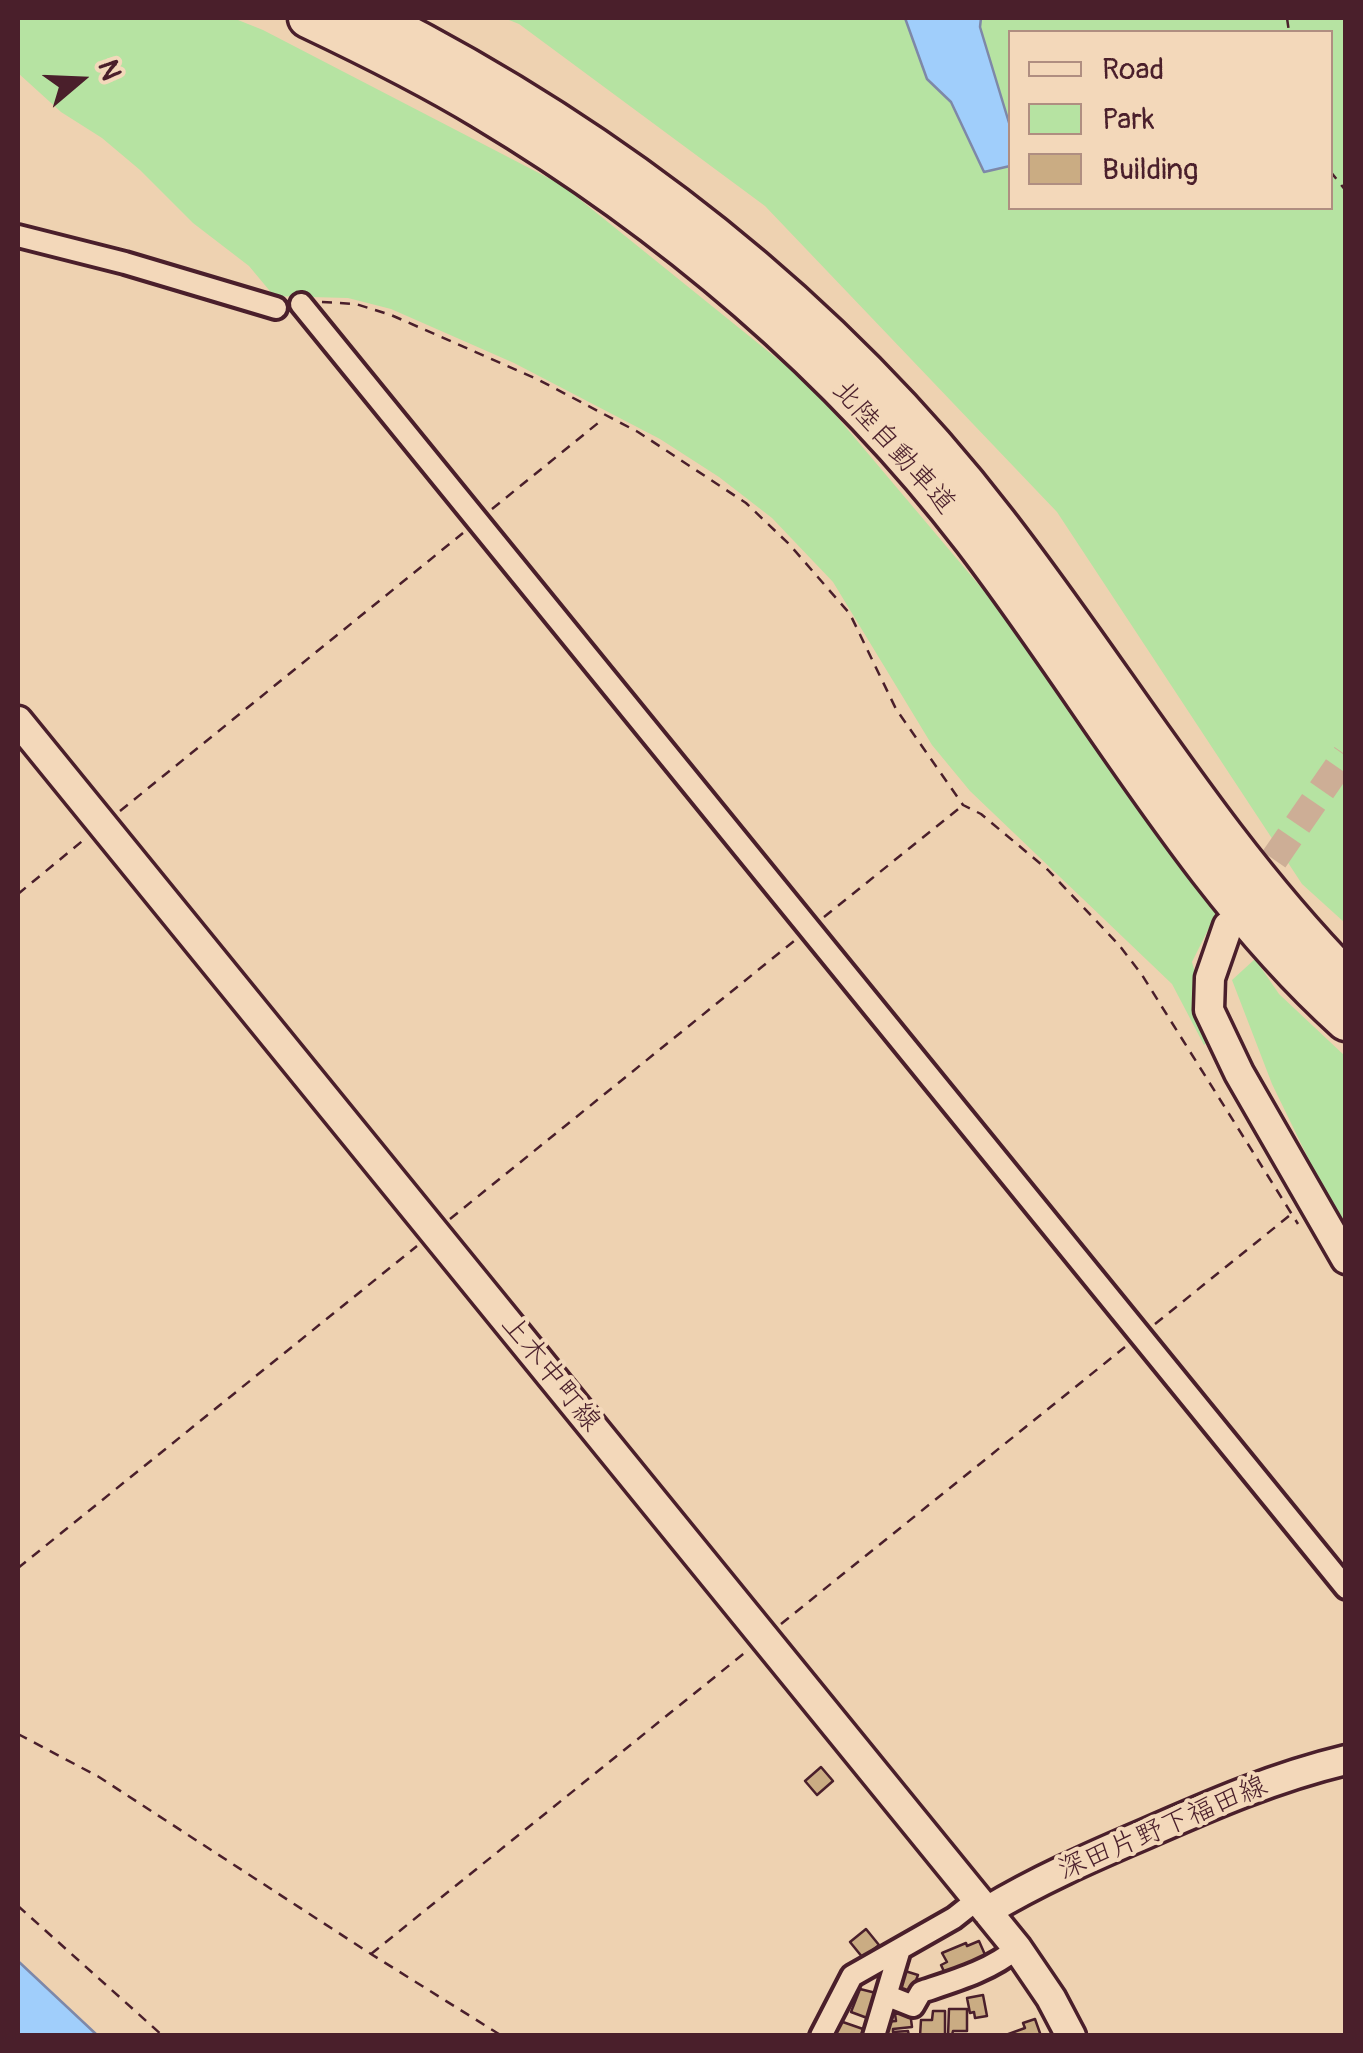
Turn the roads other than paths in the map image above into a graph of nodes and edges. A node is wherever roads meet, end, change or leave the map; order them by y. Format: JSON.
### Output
{"nodes":[{"id":1,"x":308,"y":18,"type":"edge"},
{"id":2,"x":374,"y":18,"type":"edge"},
{"id":3,"x":18,"y":236,"type":"edge"},
{"id":4,"x":302,"y":304,"type":"road end"},
{"id":5,"x":276,"y":308,"type":"dead end"},
{"id":6,"x":18,"y":721,"type":"edge"},
{"id":7,"x":1228,"y":926,"type":"dead end"},
{"id":8,"x":1346,"y":980,"type":"edge"},
{"id":9,"x":1346,"y":1021,"type":"edge"},
{"id":10,"x":1346,"y":1259,"type":"edge"},
{"id":11,"x":1346,"y":1588,"type":"edge"},
{"id":12,"x":1346,"y":1760,"type":"edge"},
{"id":13,"x":982,"y":1905,"type":"junction"},
{"id":14,"x":1017,"y":1948,"type":"junction"},
{"id":15,"x":900,"y":1950,"type":"junction"},
{"id":16,"x":888,"y":1996,"type":"junction"},
{"id":17,"x":822,"y":2036,"type":"edge"},
{"id":18,"x":874,"y":2036,"type":"edge"},
{"id":19,"x":1071,"y":2036,"type":"edge"}],
"edges":[{"from":1,"to":9,"type":"highway","name":"北陸自動車道"},
{"from":2,"to":8,"type":"highway","name":"北陸自動車道"},
{"from":3,"to":5,"type":"street"},
{"from":4,"to":11,"type":"street"},
{"from":6,"to":13,"type":"main road","name":"上木中町線"},
{"from":7,"to":10,"type":"main road"},
{"from":12,"to":13,"type":"main road","name":"深田片野下福田線"},
{"from":13,"to":14,"type":"main road","name":"上木中町線"},
{"from":13,"to":15,"type":"street"},
{"from":14,"to":16,"type":"street"},
{"from":14,"to":19,"type":"main road","name":"上木中町線"},
{"from":15,"to":16,"type":"street"},
{"from":15,"to":17,"type":"street"},
{"from":16,"to":18,"type":"street"}]}
